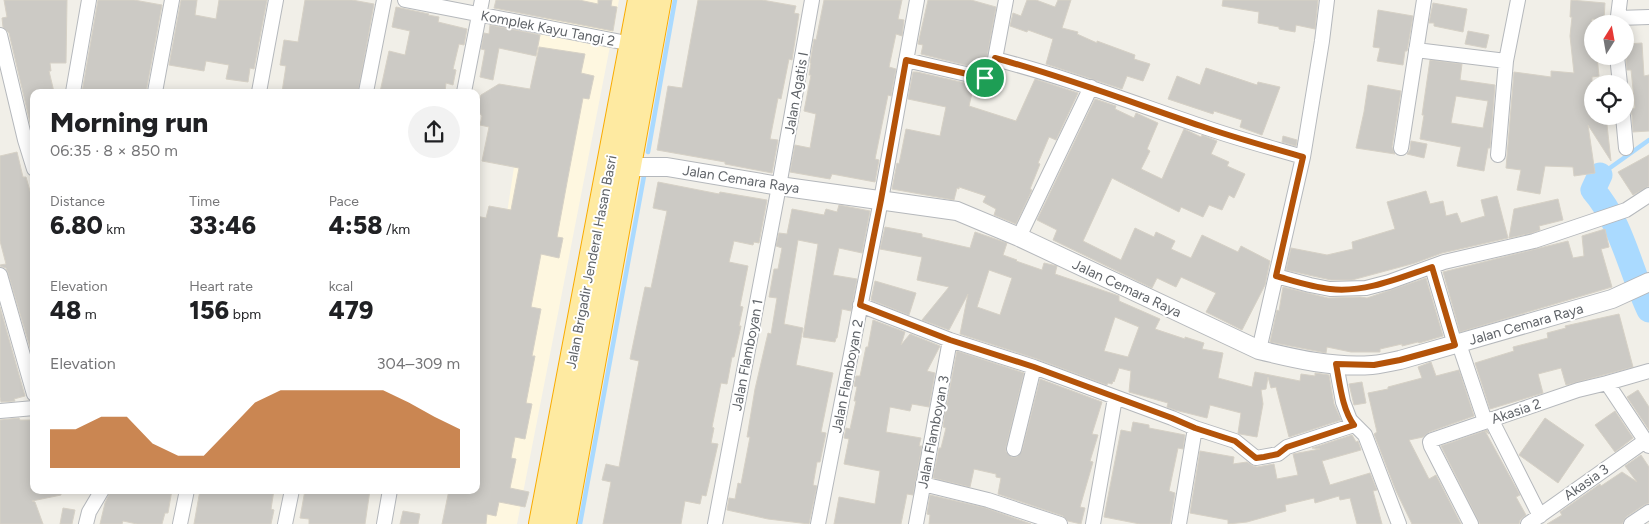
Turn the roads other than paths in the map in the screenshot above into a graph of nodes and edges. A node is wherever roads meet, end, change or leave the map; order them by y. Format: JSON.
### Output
{"nodes":[{"id":1,"x":89,"y":0,"type":"edge"},
{"id":2,"x":172,"y":0,"type":"edge"},
{"id":3,"x":276,"y":0,"type":"edge"},
{"id":4,"x":384,"y":0,"type":"edge"},
{"id":5,"x":405,"y":0,"type":"edge"},
{"id":6,"x":482,"y":0,"type":"edge"},
{"id":7,"x":640,"y":0,"type":"edge"},
{"id":8,"x":659,"y":0,"type":"edge"},
{"id":9,"x":812,"y":0,"type":"edge"},
{"id":10,"x":917,"y":0,"type":"edge"},
{"id":11,"x":1006,"y":0,"type":"edge"},
{"id":12,"x":1327,"y":0,"type":"edge"},
{"id":13,"x":1424,"y":0,"type":"edge"},
{"id":14,"x":1518,"y":0,"type":"edge"},
{"id":15,"x":1620,"y":0,"type":"edge"},
{"id":16,"x":479,"y":15,"type":"junction"},
{"id":17,"x":1618,"y":15,"type":"edge"},
{"id":18,"x":1649,"y":17,"type":"edge"},
{"id":19,"x":1634,"y":19,"type":"edge"},
{"id":20,"x":0,"y":35,"type":"edge"},
{"id":21,"x":632,"y":44,"type":"junction"},
{"id":22,"x":1416,"y":50,"type":"junction"},
{"id":23,"x":995,"y":58,"type":"junction"},
{"id":24,"x":906,"y":60,"type":"junction"},
{"id":25,"x":1506,"y":61,"type":"junction"},
{"id":26,"x":1091,"y":87,"type":"junction"},
{"id":27,"x":74,"y":89,"type":"edge"},
{"id":28,"x":157,"y":89,"type":"edge"},
{"id":29,"x":261,"y":89,"type":"edge"},
{"id":30,"x":367,"y":89,"type":"edge"},
{"id":31,"x":465,"y":89,"type":"edge"},
{"id":32,"x":1624,"y":125,"type":"edge"},
{"id":33,"x":1401,"y":148,"type":"dead end"},
{"id":34,"x":1626,"y":148,"type":"dead end"},
{"id":35,"x":1498,"y":155,"type":"dead end"},
{"id":36,"x":30,"y":156,"type":"edge"},
{"id":37,"x":1303,"y":157,"type":"junction"},
{"id":38,"x":619,"y":167,"type":"junction"},
{"id":39,"x":779,"y":186,"type":"junction"},
{"id":40,"x":1649,"y":195,"type":"edge"},
{"id":41,"x":881,"y":200,"type":"junction"},
{"id":42,"x":1019,"y":236,"type":"junction"},
{"id":43,"x":1432,"y":267,"type":"junction"},
{"id":44,"x":0,"y":275,"type":"edge"},
{"id":45,"x":1276,"y":276,"type":"junction"},
{"id":46,"x":1649,"y":282,"type":"edge"},
{"id":47,"x":860,"y":305,"type":"junction"},
{"id":48,"x":950,"y":340,"type":"junction"},
{"id":49,"x":1457,"y":344,"type":"junction"},
{"id":50,"x":1259,"y":350,"type":"junction"},
{"id":51,"x":1336,"y":364,"type":"junction"},
{"id":52,"x":1034,"y":367,"type":"junction"},
{"id":53,"x":1649,"y":371,"type":"edge"},
{"id":54,"x":30,"y":380,"type":"edge"},
{"id":55,"x":1608,"y":383,"type":"junction"},
{"id":56,"x":1115,"y":398,"type":"junction"},
{"id":57,"x":30,"y":408,"type":"edge"},
{"id":58,"x":0,"y":411,"type":"edge"},
{"id":59,"x":1488,"y":420,"type":"junction"},
{"id":60,"x":1354,"y":425,"type":"junction"},
{"id":61,"x":1195,"y":428,"type":"junction"},
{"id":62,"x":1647,"y":443,"type":"edge"},
{"id":63,"x":1014,"y":449,"type":"dead end"},
{"id":64,"x":923,"y":484,"type":"junction"},
{"id":65,"x":100,"y":494,"type":"edge"},
{"id":66,"x":186,"y":494,"type":"edge"},
{"id":67,"x":291,"y":494,"type":"edge"},
{"id":68,"x":389,"y":494,"type":"edge"},
{"id":69,"x":1649,"y":512,"type":"edge"},
{"id":70,"x":1540,"y":516,"type":"junction"},
{"id":71,"x":554,"y":519,"type":"edge"},
{"id":72,"x":86,"y":524,"type":"edge"},
{"id":73,"x":180,"y":524,"type":"edge"},
{"id":74,"x":285,"y":524,"type":"edge"},
{"id":75,"x":384,"y":524,"type":"edge"},
{"id":76,"x":715,"y":524,"type":"edge"},
{"id":77,"x":818,"y":524,"type":"edge"},
{"id":78,"x":916,"y":524,"type":"edge"},
{"id":79,"x":1060,"y":524,"type":"edge"},
{"id":80,"x":1093,"y":524,"type":"edge"},
{"id":81,"x":1179,"y":524,"type":"edge"},
{"id":82,"x":1399,"y":524,"type":"edge"},
{"id":83,"x":1471,"y":524,"type":"edge"},
{"id":84,"x":1528,"y":524,"type":"edge"},
{"id":85,"x":1631,"y":524,"type":"edge"}],
"edges":[{"from":1,"to":27,"type":"street"},
{"from":2,"to":28,"type":"street"},
{"from":3,"to":29,"type":"street"},
{"from":4,"to":30,"type":"street"},
{"from":5,"to":16,"type":"street","name":"Komplek Kayu Tangi 2"},
{"from":6,"to":16,"type":"street"},
{"from":7,"to":21,"type":"highway","name":"Jalan Brigadir Jenderal Hasan Basri"},
{"from":8,"to":38,"type":"highway","name":"Jalan Brigadir Jenderal Hasan Basri"},
{"from":9,"to":39,"type":"street","name":"Jalan Agatis I"},
{"from":10,"to":24,"type":"street","name":"Jalan Flamboyan 2"},
{"from":11,"to":23,"type":"street"},
{"from":12,"to":37,"type":"street"},
{"from":13,"to":22,"type":"street"},
{"from":14,"to":25,"type":"street"},
{"from":15,"to":17,"type":"street"},
{"from":16,"to":21,"type":"street","name":"Komplek Kayu Tangi 2"},
{"from":16,"to":31,"type":"street"},
{"from":18,"to":19,"type":"street"},
{"from":20,"to":36,"type":"street"},
{"from":21,"to":38,"type":"highway","name":"Jalan Brigadir Jenderal Hasan Basri"},
{"from":22,"to":25,"type":"street"},
{"from":22,"to":33,"type":"street"},
{"from":23,"to":24,"type":"street"},
{"from":23,"to":26,"type":"street"},
{"from":24,"to":41,"type":"street","name":"Jalan Flamboyan 2"},
{"from":25,"to":35,"type":"street"},
{"from":26,"to":37,"type":"street"},
{"from":26,"to":42,"type":"street"},
{"from":32,"to":34,"type":"street"},
{"from":37,"to":45,"type":"street"},
{"from":38,"to":39,"type":"street","name":"Jalan Cemara Raya"},
{"from":38,"to":71,"type":"highway","name":"Jalan Brigadir Jenderal Hasan Basri"},
{"from":39,"to":41,"type":"street","name":"Jalan Cemara Raya"},
{"from":39,"to":76,"type":"street","name":"Jalan Flamboyan 1"},
{"from":40,"to":43,"type":"street"},
{"from":41,"to":42,"type":"street","name":"Jalan Cemara Raya"},
{"from":41,"to":47,"type":"street","name":"Jalan Flamboyan 2"},
{"from":42,"to":50,"type":"street","name":"Jalan Cemara Raya"},
{"from":43,"to":45,"type":"street"},
{"from":43,"to":49,"type":"street"},
{"from":44,"to":54,"type":"street"},
{"from":45,"to":50,"type":"street"},
{"from":46,"to":49,"type":"street","name":"Jalan Cemara Raya"},
{"from":47,"to":48,"type":"street"},
{"from":47,"to":77,"type":"street","name":"Jalan Flamboyan 2"},
{"from":48,"to":52,"type":"street"},
{"from":48,"to":64,"type":"street","name":"Jalan Flamboyan 3"},
{"from":49,"to":51,"type":"street","name":"Jalan Cemara Raya"},
{"from":49,"to":59,"type":"street"},
{"from":50,"to":51,"type":"street","name":"Jalan Cemara Raya"},
{"from":51,"to":60,"type":"street"},
{"from":52,"to":56,"type":"street"},
{"from":52,"to":63,"type":"street"},
{"from":53,"to":55,"type":"street","name":"Akasia 2"},
{"from":55,"to":59,"type":"street","name":"Akasia 2"},
{"from":55,"to":62,"type":"street"},
{"from":56,"to":61,"type":"street"},
{"from":56,"to":80,"type":"street"},
{"from":57,"to":58,"type":"street"},
{"from":59,"to":70,"type":"street"},
{"from":59,"to":83,"type":"street","name":"Akasia 2"},
{"from":60,"to":61,"type":"street"},
{"from":60,"to":82,"type":"street"},
{"from":61,"to":81,"type":"street"},
{"from":62,"to":70,"type":"street","name":"Akasia 3"},
{"from":64,"to":78,"type":"street","name":"Jalan Flamboyan 3"},
{"from":64,"to":79,"type":"street"},
{"from":65,"to":72,"type":"street"},
{"from":66,"to":73,"type":"street"},
{"from":67,"to":74,"type":"street"},
{"from":68,"to":75,"type":"street"},
{"from":69,"to":85,"type":"street"},
{"from":70,"to":84,"type":"street","name":"Akasia 3"}]}
